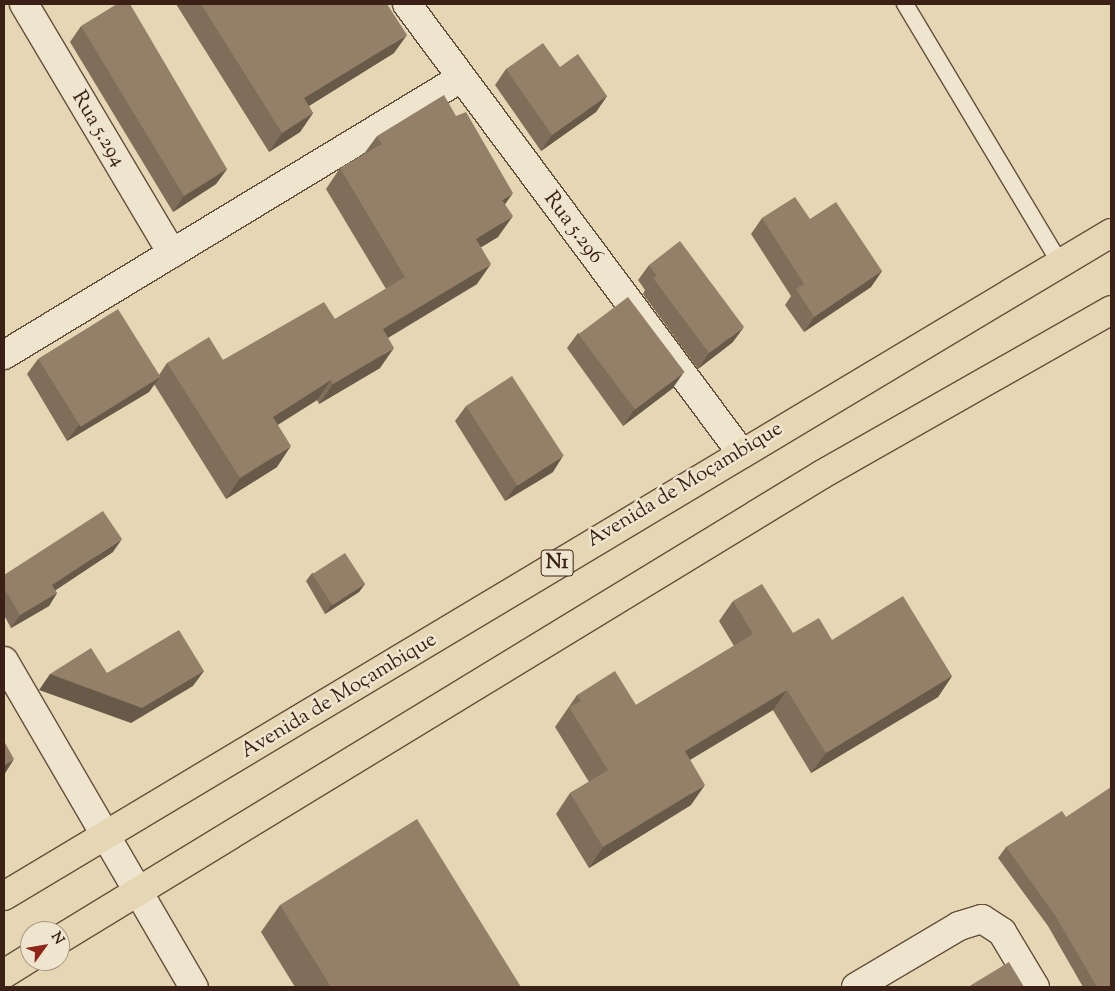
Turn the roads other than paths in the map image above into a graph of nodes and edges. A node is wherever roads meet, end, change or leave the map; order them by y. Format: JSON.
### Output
{"nodes":[{"id":1,"x":24,"y":4,"type":"edge"},
{"id":2,"x":407,"y":4,"type":"edge"},
{"id":3,"x":905,"y":4,"type":"edge"},
{"id":4,"x":461,"y":78,"type":"junction"},
{"id":5,"x":1111,"y":233,"type":"edge"},
{"id":6,"x":172,"y":254,"type":"junction"},
{"id":7,"x":1060,"y":264,"type":"junction"},
{"id":8,"x":1111,"y":310,"type":"edge"},
{"id":9,"x":4,"y":355,"type":"edge"},
{"id":10,"x":740,"y":452,"type":"junction"},
{"id":11,"x":4,"y":661,"type":"edge"},
{"id":12,"x":109,"y":836,"type":"junction"},
{"id":13,"x":138,"y":890,"type":"junction"},
{"id":14,"x":4,"y":896,"type":"edge"},
{"id":15,"x":70,"y":933,"type":"edge"},
{"id":16,"x":20,"y":964,"type":"edge"},
{"id":17,"x":4,"y":974,"type":"edge"},
{"id":18,"x":194,"y":987,"type":"edge"},
{"id":19,"x":856,"y":987,"type":"edge"},
{"id":20,"x":1035,"y":987,"type":"edge"}],
"edges":[{"from":1,"to":6,"type":"street","name":"Rua 5.294"},
{"from":2,"to":4,"type":"street","name":"Rua 5.296"},
{"from":3,"to":7,"type":"lane"},
{"from":4,"to":6,"type":"street"},
{"from":4,"to":10,"type":"street","name":"Rua 5.296"},
{"from":5,"to":7,"type":"highway","name":"Avenida de Moçambique","number":"N1"},
{"from":6,"to":9,"type":"street"},
{"from":7,"to":10,"type":"highway","name":"Avenida de Moçambique","number":"N1"},
{"from":8,"to":13,"type":"highway"},
{"from":10,"to":12,"type":"highway","name":"Avenida de Moçambique","number":"N1"},
{"from":11,"to":12,"type":"street"},
{"from":12,"to":13,"type":"street"},
{"from":12,"to":14,"type":"highway","name":"Avenida de Moçambique","number":"N1"},
{"from":13,"to":15,"type":"highway"},
{"from":13,"to":18,"type":"street"},
{"from":16,"to":17,"type":"highway"},
{"from":19,"to":20,"type":"street"}]}
